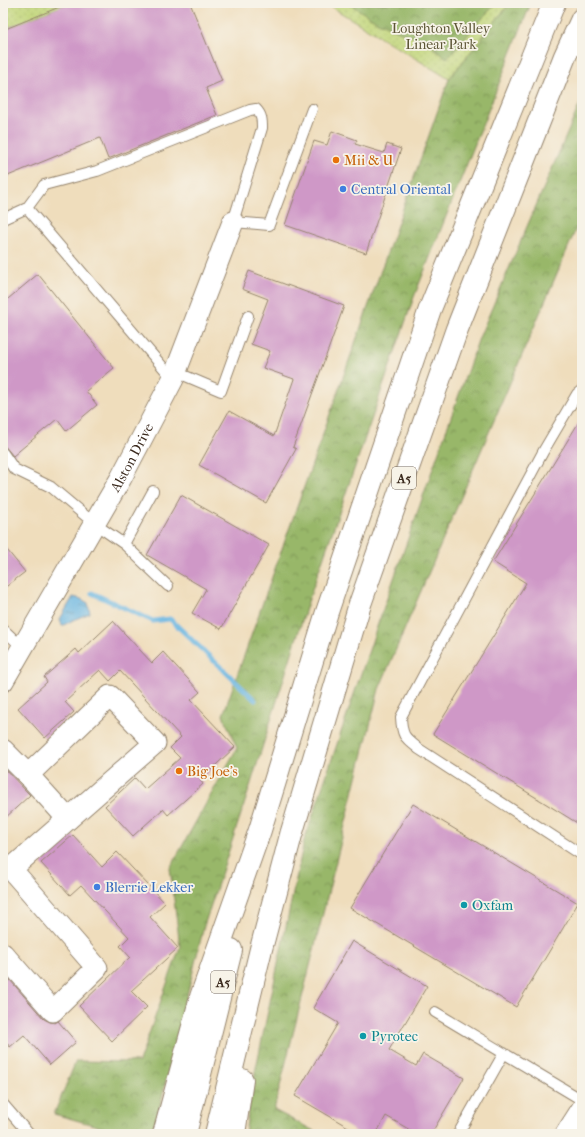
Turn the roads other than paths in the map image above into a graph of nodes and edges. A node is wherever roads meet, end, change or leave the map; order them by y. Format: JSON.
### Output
{"nodes":[{"id":1,"x":554,"y":3,"type":"edge"},
{"id":2,"x":582,"y":19,"type":"edge"},
{"id":3,"x":312,"y":109,"type":"dead end"},
{"id":4,"x":27,"y":208,"type":"junction"},
{"id":5,"x":3,"y":219,"type":"edge"},
{"id":6,"x":233,"y":222,"type":"junction"},
{"id":7,"x":248,"y":316,"type":"dead end"},
{"id":8,"x":174,"y":375,"type":"junction"},
{"id":9,"x":582,"y":390,"type":"edge"},
{"id":10,"x":3,"y":453,"type":"edge"},
{"id":11,"x":153,"y":491,"type":"dead end"},
{"id":12,"x":95,"y":524,"type":"junction"},
{"id":13,"x":124,"y":544,"type":"junction"},
{"id":14,"x":168,"y":586,"type":"dead end"},
{"id":15,"x":3,"y":629,"type":"edge"},
{"id":16,"x":23,"y":648,"type":"junction"},
{"id":17,"x":3,"y":681,"type":"edge"},
{"id":18,"x":3,"y":750,"type":"edge"},
{"id":19,"x":28,"y":775,"type":"junction"},
{"id":20,"x":68,"y":819,"type":"junction"},
{"id":21,"x":260,"y":830,"type":"junction"},
{"id":22,"x":582,"y":855,"type":"edge"},
{"id":23,"x":7,"y":873,"type":"edge"},
{"id":24,"x":261,"y":949,"type":"junction"},
{"id":25,"x":3,"y":954,"type":"edge"},
{"id":26,"x":435,"y":1012,"type":"dead end"},
{"id":27,"x":504,"y":1053,"type":"junction"},
{"id":28,"x":582,"y":1100,"type":"edge"},
{"id":29,"x":3,"y":1104,"type":"edge"},
{"id":30,"x":582,"y":1109,"type":"edge"},
{"id":31,"x":29,"y":1134,"type":"edge"},
{"id":32,"x":164,"y":1134,"type":"edge"},
{"id":33,"x":185,"y":1134,"type":"edge"},
{"id":34,"x":216,"y":1134,"type":"edge"},
{"id":35,"x":234,"y":1134,"type":"edge"},
{"id":36,"x":458,"y":1134,"type":"edge"},
{"id":37,"x":566,"y":1134,"type":"edge"}],
"edges":[{"from":1,"to":21,"type":"highway","number":"A5"},
{"from":2,"to":24,"type":"highway","number":"A5"},
{"from":3,"to":6,"type":"lane"},
{"from":4,"to":5,"type":"lane"},
{"from":4,"to":6,"type":"lane"},
{"from":4,"to":8,"type":"lane"},
{"from":6,"to":8,"type":"street","name":"Alston Drive"},
{"from":7,"to":8,"type":"lane"},
{"from":8,"to":12,"type":"street","name":"Alston Drive"},
{"from":9,"to":22,"type":"lane"},
{"from":10,"to":12,"type":"lane"},
{"from":11,"to":13,"type":"lane"},
{"from":12,"to":13,"type":"lane"},
{"from":12,"to":16,"type":"street","name":"Alston Drive"},
{"from":13,"to":14,"type":"lane"},
{"from":15,"to":16,"type":"lane"},
{"from":16,"to":17,"type":"street","name":"Alston Drive"},
{"from":18,"to":19,"type":"street"},
{"from":19,"to":20,"type":"street"},
{"from":19,"to":20,"type":"street"},
{"from":20,"to":23,"type":"street"},
{"from":21,"to":32,"type":"highway"},
{"from":21,"to":33,"type":"highway","number":"A5"},
{"from":23,"to":25,"type":"street"},
{"from":24,"to":34,"type":"highway","number":"A5"},
{"from":24,"to":35,"type":"highway"},
{"from":26,"to":27,"type":"lane"},
{"from":27,"to":28,"type":"lane"},
{"from":27,"to":36,"type":"lane"},
{"from":29,"to":31,"type":"lane"},
{"from":30,"to":37,"type":"street"}]}
